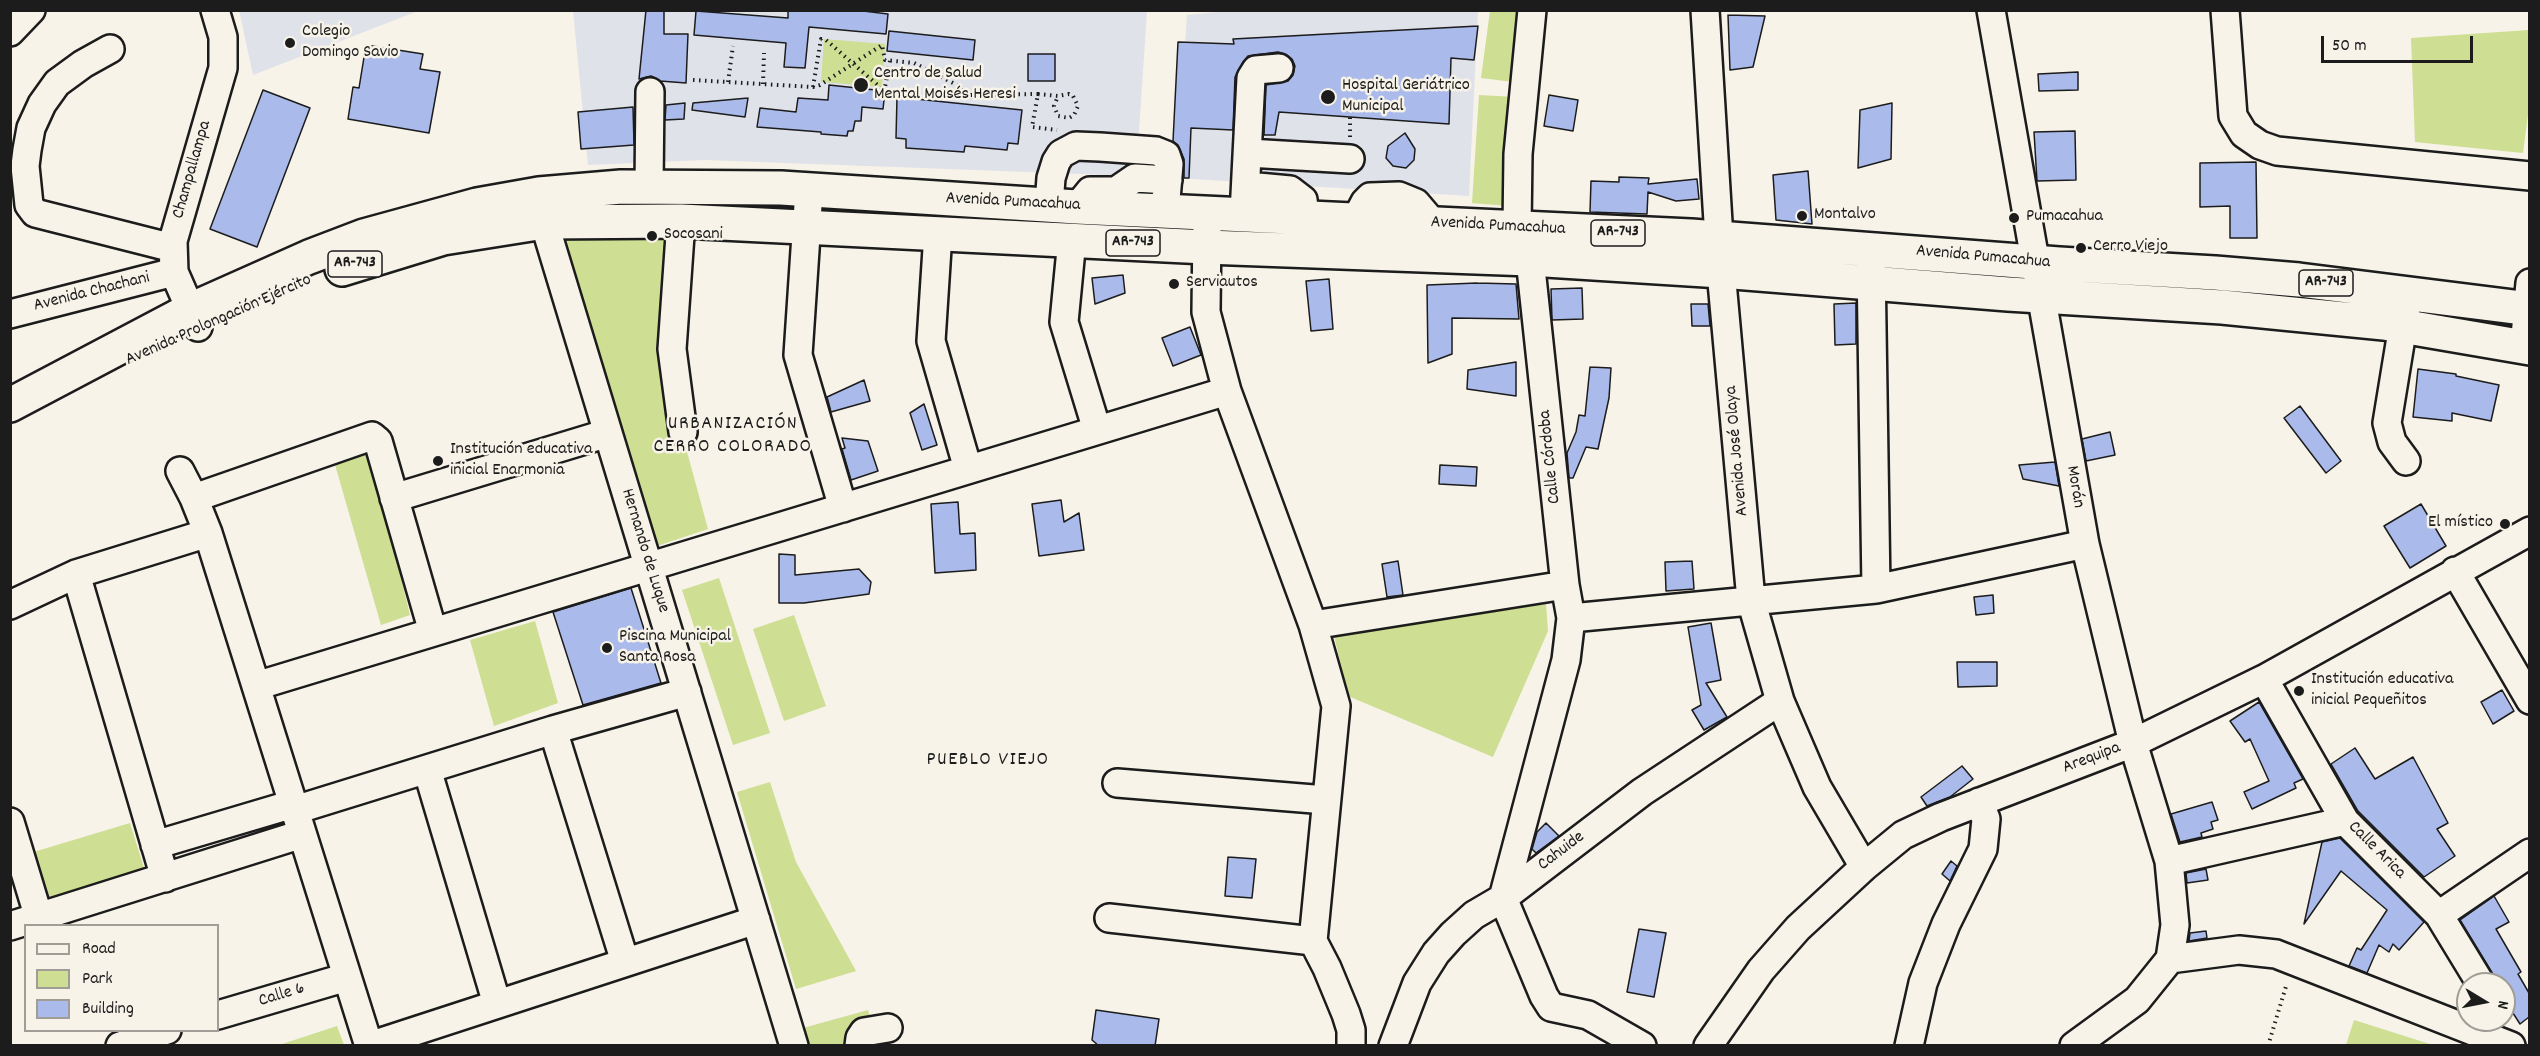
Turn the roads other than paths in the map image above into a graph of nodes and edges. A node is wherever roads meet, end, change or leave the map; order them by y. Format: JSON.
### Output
{"nodes":[{"id":1,"x":31,"y":10,"type":"edge"},
{"id":2,"x":215,"y":10,"type":"edge"},
{"id":3,"x":1532,"y":10,"type":"edge"},
{"id":4,"x":1705,"y":10,"type":"edge"},
{"id":5,"x":1991,"y":10,"type":"edge"},
{"id":6,"x":2225,"y":10,"type":"edge"},
{"id":7,"x":10,"y":32,"type":"edge"},
{"id":8,"x":110,"y":49,"type":"dead end"},
{"id":9,"x":1279,"y":68,"type":"dead end"},
{"id":10,"x":650,"y":92,"type":"dead end"},
{"id":11,"x":1248,"y":153,"type":"junction"},
{"id":12,"x":1350,"y":159,"type":"dead end"},
{"id":13,"x":2529,"y":176,"type":"edge"},
{"id":14,"x":649,"y":187,"type":"junction"},
{"id":15,"x":809,"y":190,"type":"junction"},
{"id":16,"x":1167,"y":195,"type":"junction"},
{"id":17,"x":1245,"y":200,"type":"junction"},
{"id":18,"x":1063,"y":206,"type":"junction"},
{"id":19,"x":542,"y":208,"type":"junction"},
{"id":20,"x":1208,"y":213,"type":"junction"},
{"id":21,"x":1305,"y":216,"type":"junction"},
{"id":22,"x":681,"y":221,"type":"junction"},
{"id":23,"x":806,"y":226,"type":"junction"},
{"id":24,"x":1517,"y":228,"type":"junction"},
{"id":25,"x":938,"y":233,"type":"junction"},
{"id":26,"x":1720,"y":238,"type":"junction"},
{"id":27,"x":1072,"y":239,"type":"junction"},
{"id":28,"x":1206,"y":247,"type":"junction"},
{"id":29,"x":1871,"y":249,"type":"junction"},
{"id":30,"x":1303,"y":251,"type":"junction"},
{"id":31,"x":1530,"y":259,"type":"junction"},
{"id":32,"x":174,"y":260,"type":"junction"},
{"id":33,"x":2036,"y":262,"type":"junction"},
{"id":34,"x":1721,"y":271,"type":"junction"},
{"id":35,"x":1871,"y":283,"type":"junction"},
{"id":36,"x":2409,"y":293,"type":"junction"},
{"id":37,"x":2040,"y":296,"type":"junction"},
{"id":38,"x":2529,"y":300,"type":"edge"},
{"id":39,"x":10,"y":314,"type":"edge"},
{"id":40,"x":194,"y":318,"type":"junction"},
{"id":41,"x":2403,"y":326,"type":"junction"},
{"id":42,"x":2527,"y":347,"type":"edge"},
{"id":43,"x":1227,"y":391,"type":"junction"},
{"id":44,"x":10,"y":405,"type":"edge"},
{"id":45,"x":10,"y":427,"type":"edge"},
{"id":46,"x":1097,"y":430,"type":"junction"},
{"id":47,"x":683,"y":432,"type":"dead end"},
{"id":48,"x":608,"y":433,"type":"junction"},
{"id":49,"x":2406,"y":461,"type":"dead end"},
{"id":50,"x":968,"y":469,"type":"junction"},
{"id":51,"x":180,"y":471,"type":"dead end"},
{"id":52,"x":194,"y":498,"type":"junction"},
{"id":53,"x":394,"y":498,"type":"junction"},
{"id":54,"x":843,"y":508,"type":"junction"},
{"id":55,"x":2529,"y":531,"type":"edge"},
{"id":56,"x":208,"y":533,"type":"junction"},
{"id":57,"x":2085,"y":544,"type":"junction"},
{"id":58,"x":649,"y":567,"type":"junction"},
{"id":59,"x":2455,"y":571,"type":"junction"},
{"id":60,"x":76,"y":574,"type":"junction"},
{"id":61,"x":1564,"y":585,"type":"junction"},
{"id":62,"x":1876,"y":589,"type":"junction"},
{"id":63,"x":1751,"y":600,"type":"junction"},
{"id":64,"x":10,"y":605,"type":"edge"},
{"id":65,"x":1571,"y":618,"type":"junction"},
{"id":66,"x":1313,"y":625,"type":"junction"},
{"id":67,"x":433,"y":632,"type":"junction"},
{"id":68,"x":2264,"y":679,"type":"junction"},
{"id":69,"x":256,"y":686,"type":"junction"},
{"id":70,"x":687,"y":692,"type":"junction"},
{"id":71,"x":2529,"y":700,"type":"edge"},
{"id":72,"x":1780,"y":701,"type":"junction"},
{"id":73,"x":553,"y":729,"type":"junction"},
{"id":74,"x":2133,"y":743,"type":"junction"},
{"id":75,"x":427,"y":769,"type":"junction"},
{"id":76,"x":1116,"y":783,"type":"dead end"},
{"id":77,"x":1326,"y":800,"type":"junction"},
{"id":78,"x":1979,"y":802,"type":"junction"},
{"id":79,"x":296,"y":816,"type":"junction"},
{"id":80,"x":2345,"y":821,"type":"junction"},
{"id":81,"x":10,"y":822,"type":"edge"},
{"id":82,"x":155,"y":845,"type":"junction"},
{"id":83,"x":2529,"y":853,"type":"edge"},
{"id":84,"x":2169,"y":861,"type":"junction"},
{"id":85,"x":1864,"y":867,"type":"junction"},
{"id":86,"x":165,"y":878,"type":"junction"},
{"id":87,"x":1503,"y":898,"type":"junction"},
{"id":88,"x":2439,"y":915,"type":"junction"},
{"id":89,"x":39,"y":918,"type":"junction"},
{"id":90,"x":1109,"y":918,"type":"dead end"},
{"id":91,"x":756,"y":920,"type":"junction"},
{"id":92,"x":10,"y":926,"type":"edge"},
{"id":93,"x":1313,"y":941,"type":"junction"},
{"id":94,"x":2170,"y":958,"type":"junction"},
{"id":95,"x":625,"y":962,"type":"junction"},
{"id":96,"x":2474,"y":972,"type":"edge"},
{"id":97,"x":347,"y":977,"type":"junction"},
{"id":98,"x":497,"y":1004,"type":"junction"},
{"id":99,"x":219,"y":1015,"type":"edge"},
{"id":100,"x":888,"y":1028,"type":"dead end"},
{"id":101,"x":161,"y":1032,"type":"edge"},
{"id":102,"x":2505,"y":1036,"type":"edge"},
{"id":103,"x":120,"y":1046,"type":"edge"},
{"id":104,"x":369,"y":1046,"type":"edge"},
{"id":105,"x":794,"y":1046,"type":"edge"},
{"id":106,"x":859,"y":1046,"type":"edge"},
{"id":107,"x":1352,"y":1046,"type":"edge"},
{"id":108,"x":1393,"y":1046,"type":"edge"},
{"id":109,"x":1642,"y":1046,"type":"edge"},
{"id":110,"x":1708,"y":1046,"type":"edge"},
{"id":111,"x":1909,"y":1046,"type":"edge"},
{"id":112,"x":2074,"y":1046,"type":"edge"}],
"edges":[{"from":1,"to":7,"type":"street"},
{"from":2,"to":32,"type":"street","name":"Champallampa"},
{"from":3,"to":24,"type":"street","name":"Calle Córdoba"},
{"from":4,"to":26,"type":"street","name":"Avenida José Olaya"},
{"from":5,"to":33,"type":"street","name":"Morán"},
{"from":6,"to":13,"type":"street"},
{"from":8,"to":32,"type":"street"},
{"from":9,"to":11,"type":"street"},
{"from":10,"to":14,"type":"street"},
{"from":11,"to":12,"type":"street"},
{"from":11,"to":17,"type":"street"},
{"from":14,"to":15,"type":"main road","name":"Avenida Pumacahua","number":"AR-743"},
{"from":14,"to":19,"type":"main road","name":"Avenida Pumacahua","number":"AR-743"},
{"from":15,"to":18,"type":"main road","name":"Avenida Pumacahua","number":"AR-743"},
{"from":15,"to":23,"type":"street"},
{"from":16,"to":18,"type":"main road","name":"Avenida Pumacahua","number":"AR-743"},
{"from":16,"to":18,"type":"street"},
{"from":16,"to":20,"type":"main road","name":"Avenida Pumacahua","number":"AR-743"},
{"from":17,"to":20,"type":"main road","name":"Avenida Pumacahua","number":"AR-743"},
{"from":17,"to":21,"type":"main road","name":"Avenida Pumacahua","number":"AR-743"},
{"from":19,"to":22,"type":"main road","name":"Avenida Pumacahua","number":"AR-743"},
{"from":19,"to":40,"type":"main road","name":"Avenida Prolongación Ejército","number":"AR-743"},
{"from":19,"to":48,"type":"street","name":"Hernando de Luque"},
{"from":20,"to":28,"type":"street"},
{"from":21,"to":24,"type":"main road","name":"Avenida Pumacahua","number":"AR-743"},
{"from":21,"to":30,"type":"main road"},
{"from":22,"to":23,"type":"main road","name":"Avenida Pumacahua","number":"AR-743"},
{"from":22,"to":47,"type":"street"},
{"from":23,"to":25,"type":"main road","name":"Avenida Pumacahua","number":"AR-743"},
{"from":23,"to":54,"type":"street"},
{"from":24,"to":26,"type":"main road","name":"Avenida Pumacahua","number":"AR-743"},
{"from":24,"to":31,"type":"street","name":"Calle Córdoba"},
{"from":25,"to":27,"type":"main road","name":"Avenida Pumacahua","number":"AR-743"},
{"from":25,"to":50,"type":"street"},
{"from":26,"to":29,"type":"main road","name":"Avenida Pumacahua","number":"AR-743"},
{"from":26,"to":34,"type":"street","name":"Avenida José Olaya"},
{"from":27,"to":28,"type":"main road","name":"Avenida Pumacahua","number":"AR-743"},
{"from":27,"to":46,"type":"street"},
{"from":28,"to":30,"type":"main road","name":"Avenida Pumacahua","number":"AR-743"},
{"from":28,"to":43,"type":"street"},
{"from":29,"to":33,"type":"main road","name":"Avenida Pumacahua","number":"AR-743"},
{"from":29,"to":35,"type":"street"},
{"from":30,"to":31,"type":"main road","name":"Avenida Pumacahua","number":"AR-743"},
{"from":31,"to":34,"type":"main road","name":"Avenida Pumacahua","number":"AR-743"},
{"from":31,"to":61,"type":"street","name":"Calle Córdoba"},
{"from":32,"to":39,"type":"street","name":"Avenida Chachani"},
{"from":32,"to":40,"type":"street"},
{"from":33,"to":36,"type":"main road","name":"Avenida Pumacahua","number":"AR-743"},
{"from":33,"to":37,"type":"street","name":"Morán"},
{"from":34,"to":35,"type":"main road","name":"Avenida Pumacahua","number":"AR-743"},
{"from":34,"to":63,"type":"street","name":"Avenida José Olaya"},
{"from":35,"to":37,"type":"main road","name":"Avenida Pumacahua","number":"AR-743"},
{"from":35,"to":62,"type":"street"},
{"from":36,"to":38,"type":"main road","name":"Avenida Pumacahua","number":"AR-743"},
{"from":36,"to":41,"type":"street"},
{"from":37,"to":41,"type":"main road","name":"Avenida Pumacahua","number":"AR-743"},
{"from":37,"to":57,"type":"street","name":"Morán"},
{"from":38,"to":42,"type":"street"},
{"from":40,"to":44,"type":"main road","name":"Avenida Prolongación Ejército","number":"AR-743"},
{"from":40,"to":45,"type":"main road","name":"Avenida Prolongación Ejército","number":"AR-743"},
{"from":41,"to":42,"type":"main road","name":"Avenida Pumacahua","number":"AR-743"},
{"from":41,"to":49,"type":"street"},
{"from":43,"to":46,"type":"street"},
{"from":43,"to":66,"type":"street"},
{"from":46,"to":50,"type":"street"},
{"from":48,"to":53,"type":"street"},
{"from":48,"to":58,"type":"street","name":"Hernando de Luque"},
{"from":50,"to":54,"type":"street"},
{"from":51,"to":52,"type":"street"},
{"from":52,"to":53,"type":"street"},
{"from":52,"to":56,"type":"street"},
{"from":53,"to":67,"type":"street"},
{"from":54,"to":58,"type":"street"},
{"from":55,"to":59,"type":"street","name":"Arequipa"},
{"from":56,"to":60,"type":"street"},
{"from":56,"to":69,"type":"street"},
{"from":57,"to":62,"type":"street"},
{"from":57,"to":74,"type":"street","name":"Morán"},
{"from":58,"to":67,"type":"street"},
{"from":58,"to":70,"type":"street","name":"Hernando de Luque"},
{"from":59,"to":68,"type":"street","name":"Arequipa"},
{"from":59,"to":71,"type":"street"},
{"from":60,"to":64,"type":"street"},
{"from":60,"to":82,"type":"street"},
{"from":61,"to":65,"type":"street","name":"Calle Córdoba"},
{"from":61,"to":66,"type":"street"},
{"from":62,"to":63,"type":"street"},
{"from":63,"to":65,"type":"street"},
{"from":63,"to":72,"type":"street","name":"Avenida José Olaya"},
{"from":65,"to":87,"type":"street","name":"Calle Córdoba"},
{"from":66,"to":77,"type":"street"},
{"from":67,"to":69,"type":"street"},
{"from":68,"to":74,"type":"street","name":"Arequipa"},
{"from":68,"to":80,"type":"street","name":"Calle Arica"},
{"from":69,"to":79,"type":"street"},
{"from":70,"to":73,"type":"street"},
{"from":70,"to":91,"type":"street","name":"Hernando de Luque"},
{"from":72,"to":85,"type":"street","name":"Avenida José Olaya"},
{"from":72,"to":87,"type":"street","name":"Cahuide"},
{"from":73,"to":75,"type":"street"},
{"from":73,"to":95,"type":"street"},
{"from":74,"to":78,"type":"street","name":"Arequipa"},
{"from":74,"to":84,"type":"street","name":"Morán"},
{"from":75,"to":79,"type":"street"},
{"from":75,"to":98,"type":"street"},
{"from":76,"to":77,"type":"street"},
{"from":77,"to":93,"type":"street"},
{"from":78,"to":85,"type":"street","name":"Arequipa"},
{"from":78,"to":111,"type":"street"},
{"from":79,"to":82,"type":"street"},
{"from":79,"to":86,"type":"street"},
{"from":79,"to":97,"type":"street"},
{"from":80,"to":84,"type":"street"},
{"from":80,"to":88,"type":"street","name":"Calle Arica"},
{"from":81,"to":89,"type":"street"},
{"from":82,"to":86,"type":"street"},
{"from":83,"to":88,"type":"street"},
{"from":84,"to":94,"type":"street","name":"Morán"},
{"from":85,"to":110,"type":"street","name":"Arequipa"},
{"from":86,"to":89,"type":"street"},
{"from":87,"to":108,"type":"street","name":"Cahuide"},
{"from":87,"to":109,"type":"street"},
{"from":88,"to":96,"type":"street","name":"Calle Arica"},
{"from":89,"to":92,"type":"street"},
{"from":90,"to":93,"type":"street"},
{"from":91,"to":95,"type":"street"},
{"from":91,"to":105,"type":"street","name":"Hernando de Luque"},
{"from":93,"to":107,"type":"street"},
{"from":94,"to":102,"type":"street"},
{"from":94,"to":112,"type":"street"},
{"from":95,"to":98,"type":"street"},
{"from":97,"to":99,"type":"street","name":"Calle 6"},
{"from":97,"to":104,"type":"street"},
{"from":98,"to":104,"type":"street"},
{"from":100,"to":106,"type":"street"},
{"from":101,"to":103,"type":"street"}]}
